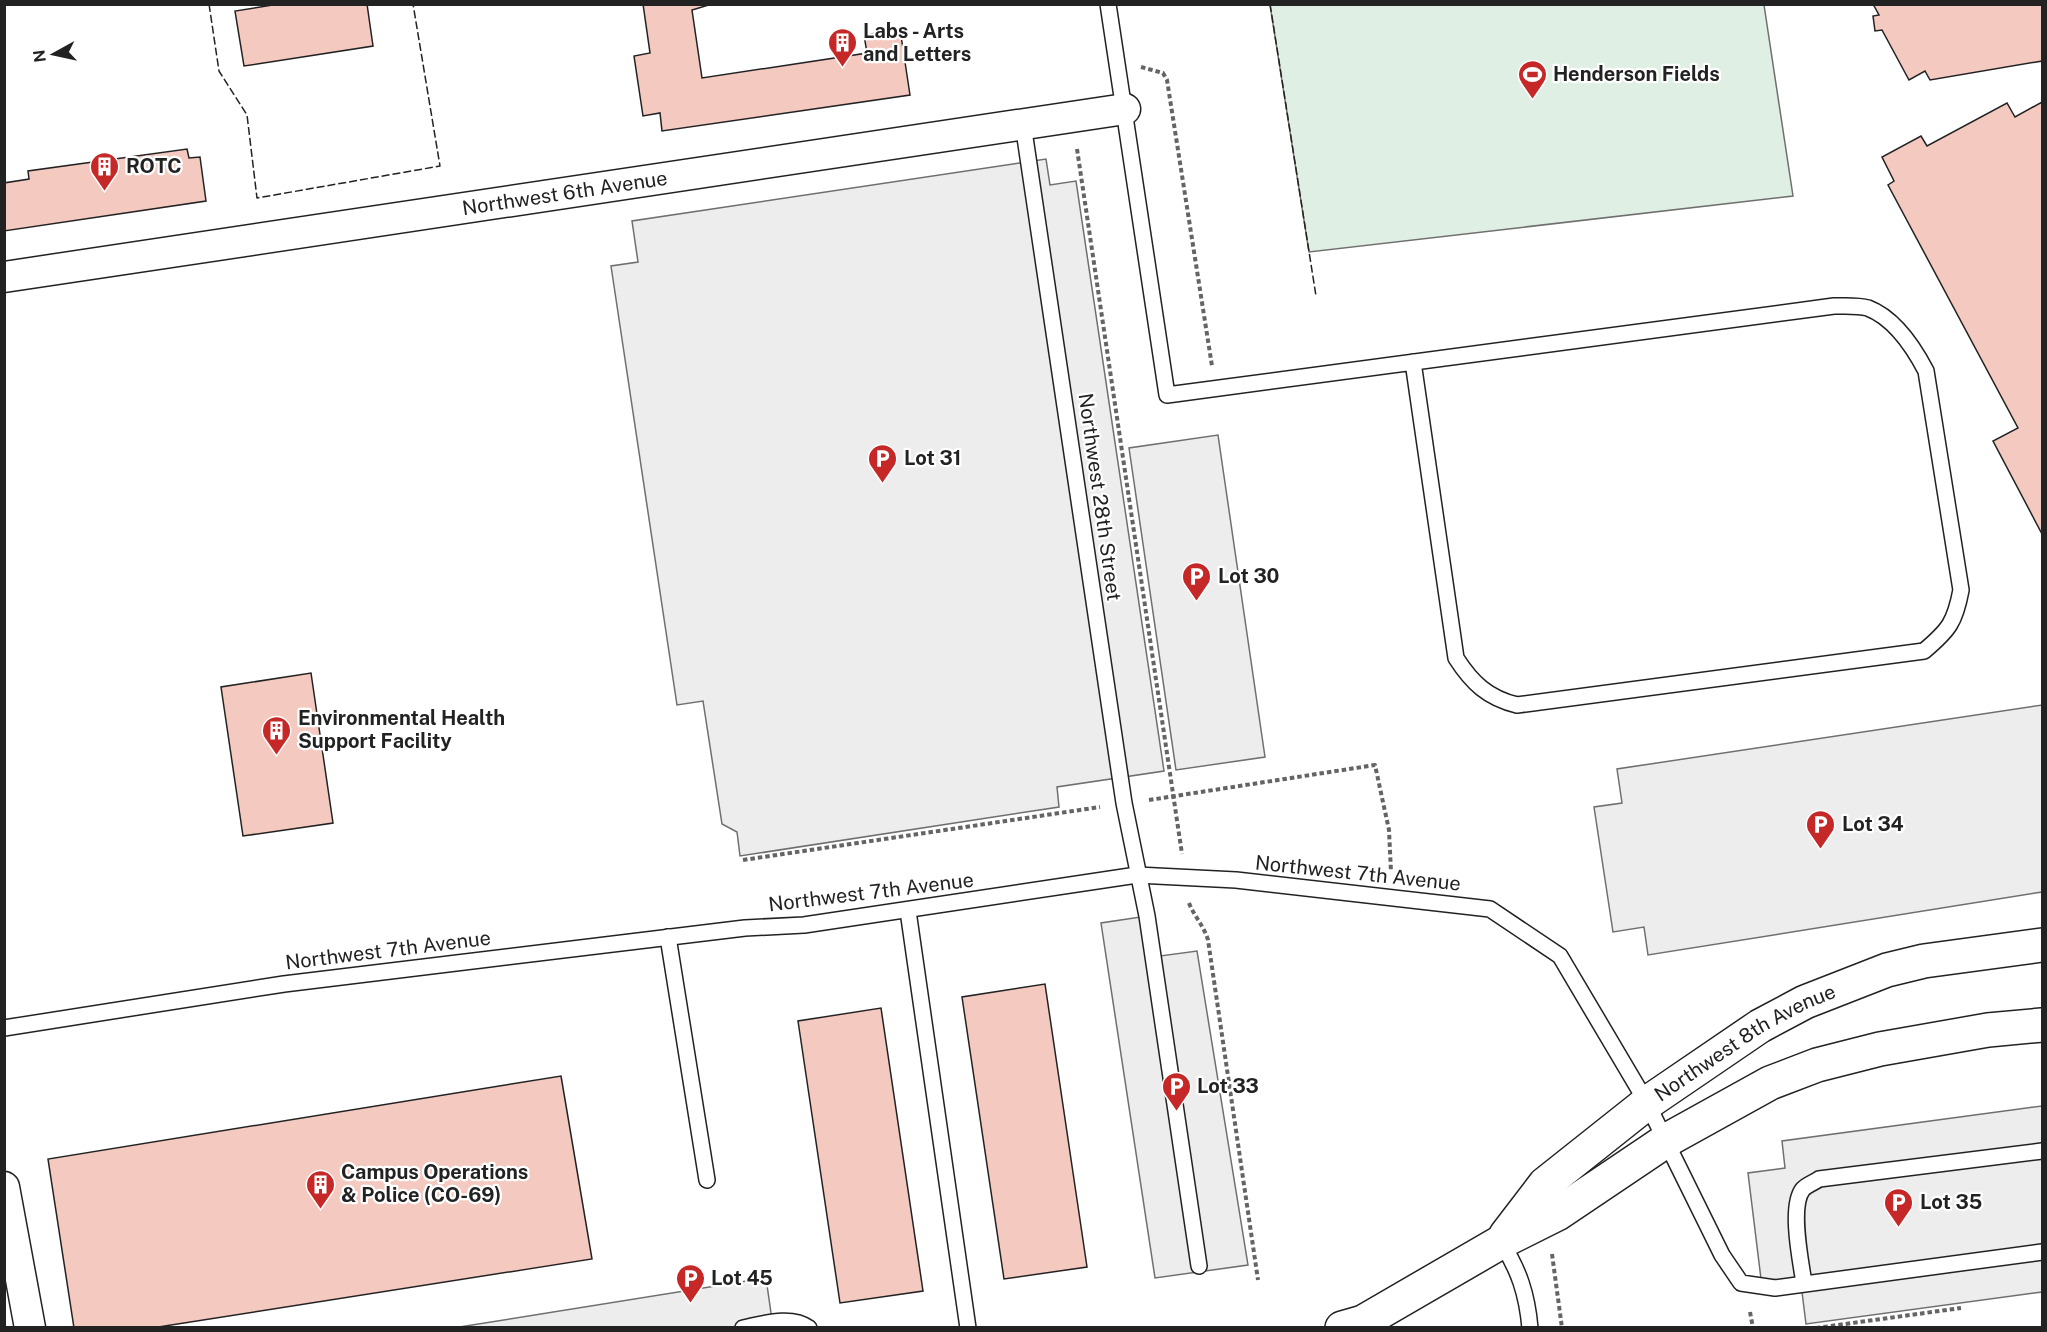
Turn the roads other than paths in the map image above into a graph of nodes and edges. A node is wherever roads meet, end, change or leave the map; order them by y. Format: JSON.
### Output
{"nodes":[{"id":1,"x":1108,"y":4,"type":"edge"},
{"id":2,"x":1125,"y":109,"type":"junction"},
{"id":3,"x":1023,"y":124,"type":"junction"},
{"id":4,"x":4,"y":277,"type":"edge"},
{"id":5,"x":1413,"y":362,"type":"junction"},
{"id":6,"x":1137,"y":875,"type":"junction"},
{"id":7,"x":908,"y":910,"type":"junction"},
{"id":8,"x":668,"y":937,"type":"junction"},
{"id":9,"x":2043,"y":945,"type":"edge"},
{"id":10,"x":2043,"y":1025,"type":"edge"},
{"id":11,"x":4,"y":1028,"type":"edge"},
{"id":12,"x":1647,"y":1103,"type":"junction"},
{"id":13,"x":1667,"y":1140,"type":"junction"},
{"id":14,"x":2043,"y":1151,"type":"edge"},
{"id":15,"x":706,"y":1180,"type":"dead end"},
{"id":16,"x":4,"y":1187,"type":"edge"},
{"id":17,"x":1501,"y":1242,"type":"junction"},
{"id":18,"x":2043,"y":1252,"type":"edge"},
{"id":19,"x":1199,"y":1266,"type":"dead end"},
{"id":20,"x":1804,"y":1283,"type":"junction"},
{"id":21,"x":1356,"y":1326,"type":"edge"},
{"id":22,"x":30,"y":1328,"type":"edge"},
{"id":23,"x":743,"y":1328,"type":"edge"},
{"id":24,"x":809,"y":1328,"type":"edge"},
{"id":25,"x":968,"y":1328,"type":"edge"},
{"id":26,"x":1530,"y":1328,"type":"edge"}],
"edges":[{"from":1,"to":2,"type":"lane"},
{"from":2,"to":3,"type":"street","name":"Northwest 6th Avenue"},
{"from":2,"to":5,"type":"lane"},
{"from":3,"to":4,"type":"street","name":"Northwest 6th Avenue"},
{"from":3,"to":6,"type":"lane","name":"Northwest 28th Street"},
{"from":5,"to":5,"type":"lane"},
{"from":6,"to":7,"type":"lane","name":"Northwest 7th Avenue"},
{"from":6,"to":12,"type":"lane","name":"Northwest 7th Avenue"},
{"from":6,"to":19,"type":"lane","name":"Northwest 28th Street"},
{"from":7,"to":8,"type":"lane","name":"Northwest 7th Avenue"},
{"from":7,"to":25,"type":"lane"},
{"from":8,"to":11,"type":"lane","name":"Northwest 7th Avenue"},
{"from":8,"to":15,"type":"lane"},
{"from":9,"to":12,"type":"street","name":"Northwest 8th Avenue"},
{"from":10,"to":13,"type":"street","name":"Northwest 8th Avenue"},
{"from":12,"to":13,"type":"lane","name":"Northwest 7th Avenue"},
{"from":12,"to":17,"type":"street","name":"Northwest 8th Avenue"},
{"from":13,"to":17,"type":"street","name":"Northwest 8th Avenue"},
{"from":13,"to":20,"type":"lane","name":"Northwest 7th Avenue"},
{"from":14,"to":20,"type":"lane"},
{"from":16,"to":22,"type":"street"},
{"from":17,"to":21,"type":"street","name":"Northwest 8th Avenue"},
{"from":17,"to":26,"type":"lane"},
{"from":18,"to":20,"type":"lane"},
{"from":23,"to":24,"type":"lane"}]}
